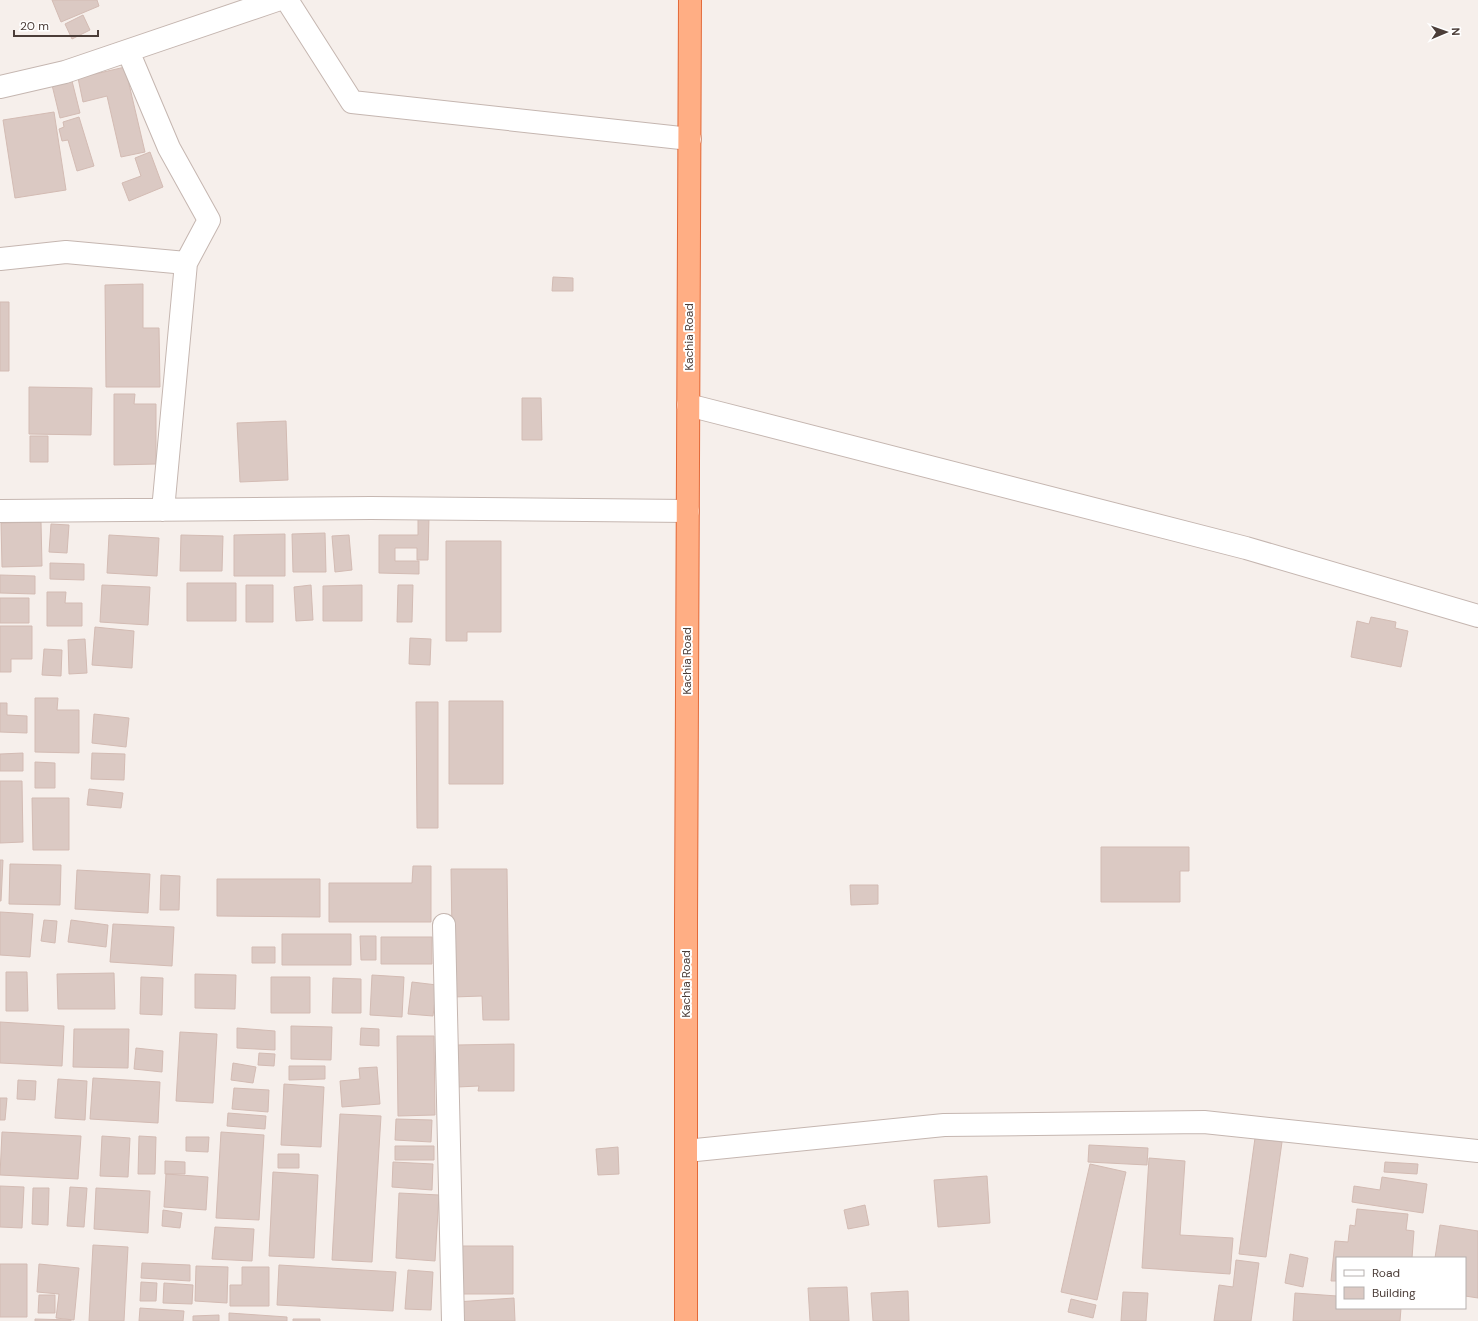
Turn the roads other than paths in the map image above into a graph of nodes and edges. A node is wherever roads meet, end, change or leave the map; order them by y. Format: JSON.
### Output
{"nodes":[{"id":1,"x":277,"y":0,"type":"edge"},
{"id":2,"x":287,"y":0,"type":"edge"},
{"id":3,"x":690,"y":0,"type":"edge"},
{"id":4,"x":128,"y":51,"type":"junction"},
{"id":5,"x":0,"y":87,"type":"edge"},
{"id":6,"x":690,"y":139,"type":"junction"},
{"id":7,"x":0,"y":259,"type":"edge"},
{"id":8,"x":186,"y":263,"type":"junction"},
{"id":9,"x":688,"y":405,"type":"junction"},
{"id":10,"x":163,"y":510,"type":"junction"},
{"id":11,"x":0,"y":511,"type":"edge"},
{"id":12,"x":688,"y":511,"type":"junction"},
{"id":13,"x":1478,"y":616,"type":"edge"},
{"id":14,"x":444,"y":925,"type":"dead end"},
{"id":15,"x":686,"y":1151,"type":"junction"},
{"id":16,"x":1478,"y":1151,"type":"edge"},
{"id":17,"x":454,"y":1321,"type":"edge"},
{"id":18,"x":686,"y":1321,"type":"edge"}],
"edges":[{"from":1,"to":4,"type":"street"},
{"from":2,"to":6,"type":"street"},
{"from":3,"to":6,"type":"highway","name":"Kachia Road"},
{"from":4,"to":5,"type":"street"},
{"from":4,"to":8,"type":"street"},
{"from":6,"to":9,"type":"highway","name":"Kachia Road"},
{"from":7,"to":8,"type":"street"},
{"from":8,"to":10,"type":"street"},
{"from":9,"to":12,"type":"highway","name":"Kachia Road"},
{"from":9,"to":13,"type":"street"},
{"from":10,"to":11,"type":"street"},
{"from":10,"to":12,"type":"street"},
{"from":12,"to":15,"type":"highway","name":"Kachia Road"},
{"from":14,"to":17,"type":"street"},
{"from":15,"to":16,"type":"street"},
{"from":15,"to":18,"type":"highway","name":"Kachia Road"}]}
